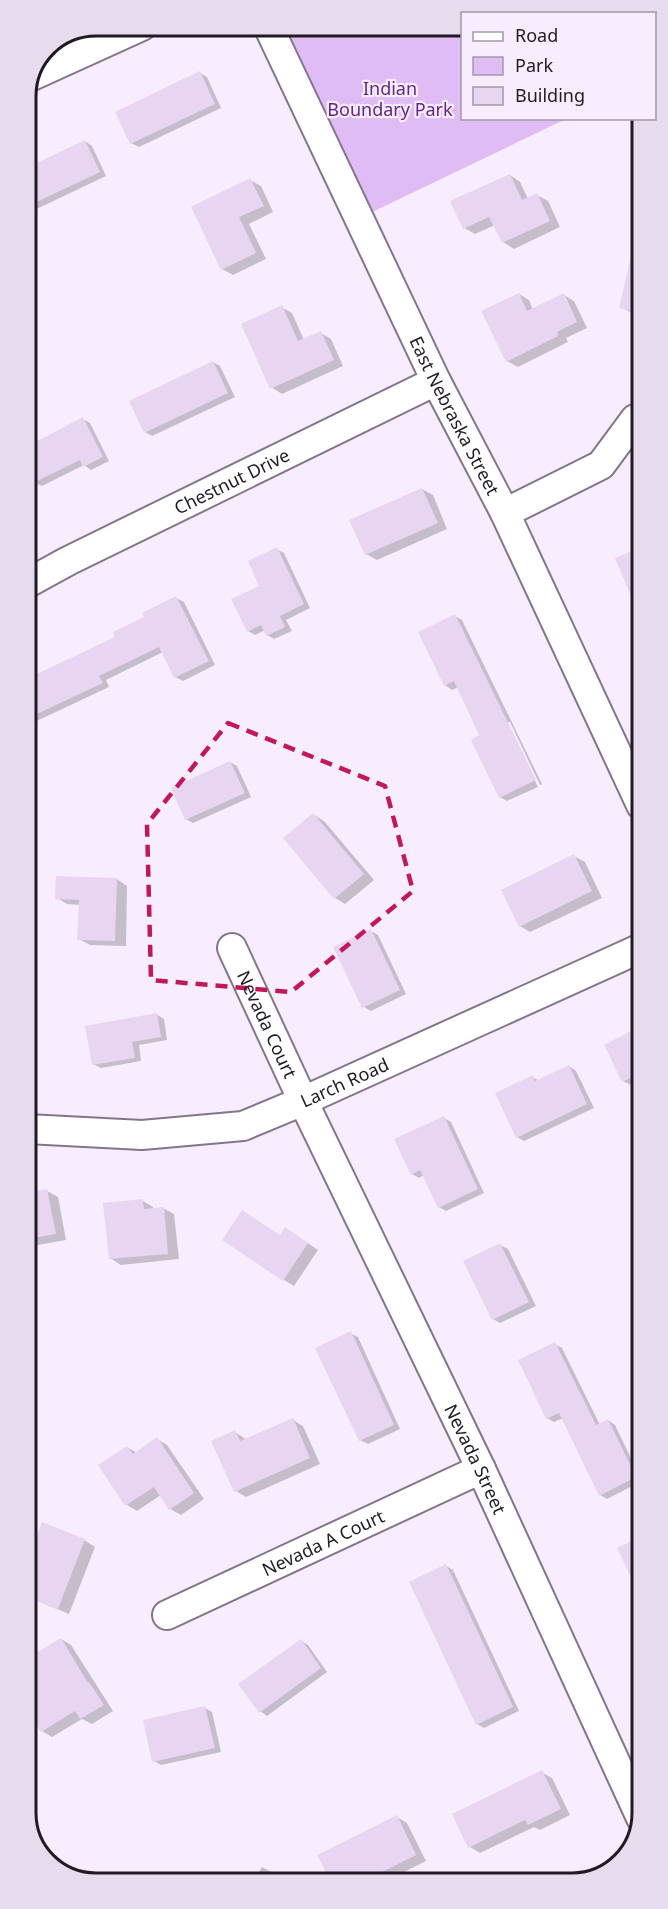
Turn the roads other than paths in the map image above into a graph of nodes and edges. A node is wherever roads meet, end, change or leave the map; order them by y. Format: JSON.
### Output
{"nodes":[{"id":1,"x":120,"y":36,"type":"edge"},
{"id":2,"x":273,"y":36,"type":"edge"},
{"id":3,"x":42,"y":72,"type":"edge"},
{"id":4,"x":436,"y":381,"type":"junction"},
{"id":5,"x":632,"y":423,"type":"edge"},
{"id":6,"x":505,"y":513,"type":"junction"},
{"id":7,"x":36,"y":579,"type":"edge"},
{"id":8,"x":632,"y":786,"type":"edge"},
{"id":9,"x":232,"y":948,"type":"dead end"},
{"id":10,"x":632,"y":952,"type":"edge"},
{"id":11,"x":303,"y":1101,"type":"junction"},
{"id":12,"x":36,"y":1129,"type":"edge"},
{"id":13,"x":481,"y":1469,"type":"junction"},
{"id":14,"x":167,"y":1616,"type":"dead end"},
{"id":15,"x":632,"y":1798,"type":"edge"}],
"edges":[{"from":1,"to":3,"type":"street"},
{"from":2,"to":4,"type":"street","name":"East Nebraska Street"},
{"from":4,"to":6,"type":"street","name":"East Nebraska Street"},
{"from":4,"to":7,"type":"street","name":"Chestnut Drive"},
{"from":5,"to":6,"type":"street"},
{"from":6,"to":8,"type":"street","name":"East Nebraska Street"},
{"from":9,"to":11,"type":"street","name":"Nevada Court"},
{"from":10,"to":11,"type":"street","name":"Larch Road"},
{"from":11,"to":12,"type":"street","name":"Larch Road"},
{"from":11,"to":13,"type":"street","name":"Nevada Street"},
{"from":13,"to":14,"type":"street","name":"Nevada A Court"},
{"from":13,"to":15,"type":"street","name":"Nevada Street"}]}
